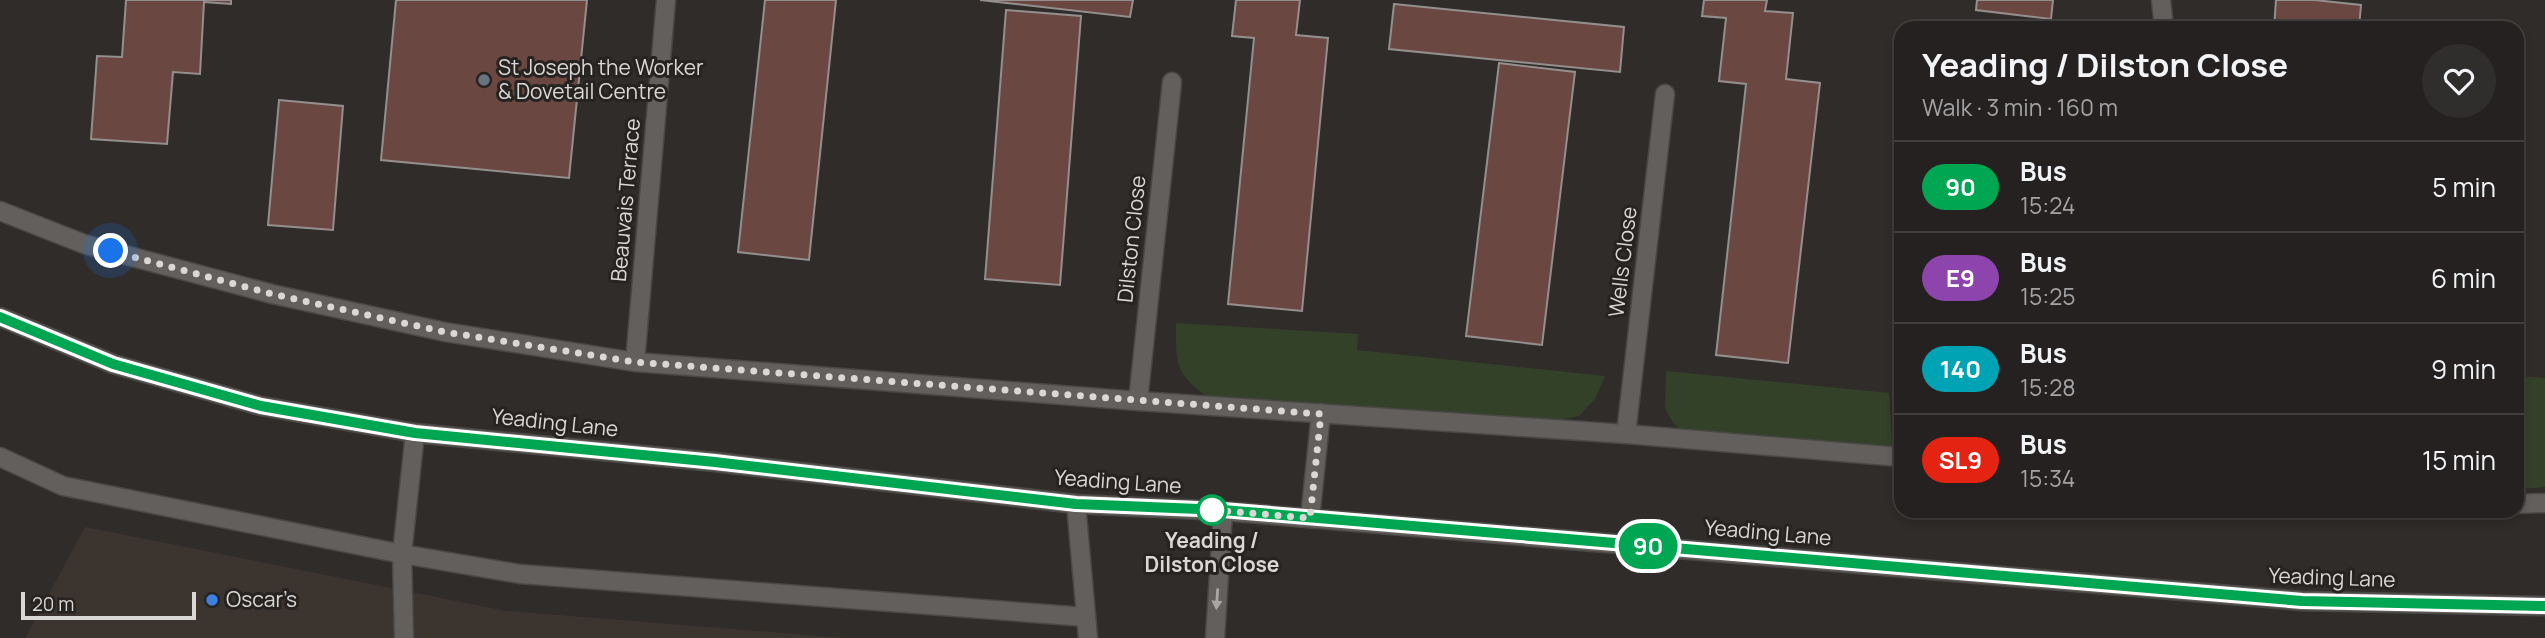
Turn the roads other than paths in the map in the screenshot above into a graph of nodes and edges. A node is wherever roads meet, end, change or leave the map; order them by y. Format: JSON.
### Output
{"nodes":[{"id":1,"x":666,"y":0,"type":"edge"},
{"id":2,"x":2161,"y":0,"type":"edge"},
{"id":3,"x":2163,"y":21,"type":"edge"},
{"id":4,"x":1172,"y":82,"type":"dead end"},
{"id":5,"x":1665,"y":94,"type":"dead end"},
{"id":6,"x":0,"y":211,"type":"edge"},
{"id":7,"x":0,"y":317,"type":"edge"},
{"id":8,"x":635,"y":362,"type":"junction"},
{"id":9,"x":1138,"y":401,"type":"junction"},
{"id":10,"x":1321,"y":414,"type":"junction"},
{"id":11,"x":415,"y":433,"type":"junction"},
{"id":12,"x":1626,"y":434,"type":"junction"},
{"id":13,"x":1894,"y":456,"type":"edge"},
{"id":14,"x":0,"y":457,"type":"edge"},
{"id":15,"x":2545,"y":503,"type":"edge"},
{"id":16,"x":1076,"y":504,"type":"junction"},
{"id":17,"x":2524,"y":504,"type":"edge"},
{"id":18,"x":1223,"y":510,"type":"junction"},
{"id":19,"x":1310,"y":518,"type":"junction"},
{"id":20,"x":402,"y":554,"type":"junction"},
{"id":21,"x":2545,"y":606,"type":"edge"},
{"id":22,"x":1086,"y":617,"type":"junction"},
{"id":23,"x":404,"y":638,"type":"edge"},
{"id":24,"x":1088,"y":638,"type":"edge"},
{"id":25,"x":1215,"y":638,"type":"edge"}],
"edges":[{"from":1,"to":8,"type":"street","name":"Beauvais Terrace"},
{"from":2,"to":3,"type":"street"},
{"from":4,"to":9,"type":"street","name":"Dilston Close"},
{"from":5,"to":12,"type":"street","name":"Wells Close"},
{"from":6,"to":8,"type":"street"},
{"from":7,"to":11,"type":"street","name":"Yeading Lane"},
{"from":8,"to":9,"type":"street"},
{"from":9,"to":10,"type":"street"},
{"from":10,"to":12,"type":"street"},
{"from":10,"to":19,"type":"street"},
{"from":11,"to":16,"type":"street","name":"Yeading Lane"},
{"from":11,"to":20,"type":"street"},
{"from":12,"to":13,"type":"street"},
{"from":14,"to":20,"type":"street"},
{"from":15,"to":17,"type":"street"},
{"from":16,"to":18,"type":"street","name":"Yeading Lane"},
{"from":16,"to":22,"type":"street"},
{"from":18,"to":19,"type":"street","name":"Yeading Lane"},
{"from":18,"to":25,"type":"street","one_way":true},
{"from":19,"to":21,"type":"street","name":"Yeading Lane"},
{"from":20,"to":22,"type":"street"},
{"from":20,"to":23,"type":"street"},
{"from":22,"to":24,"type":"street"}]}
